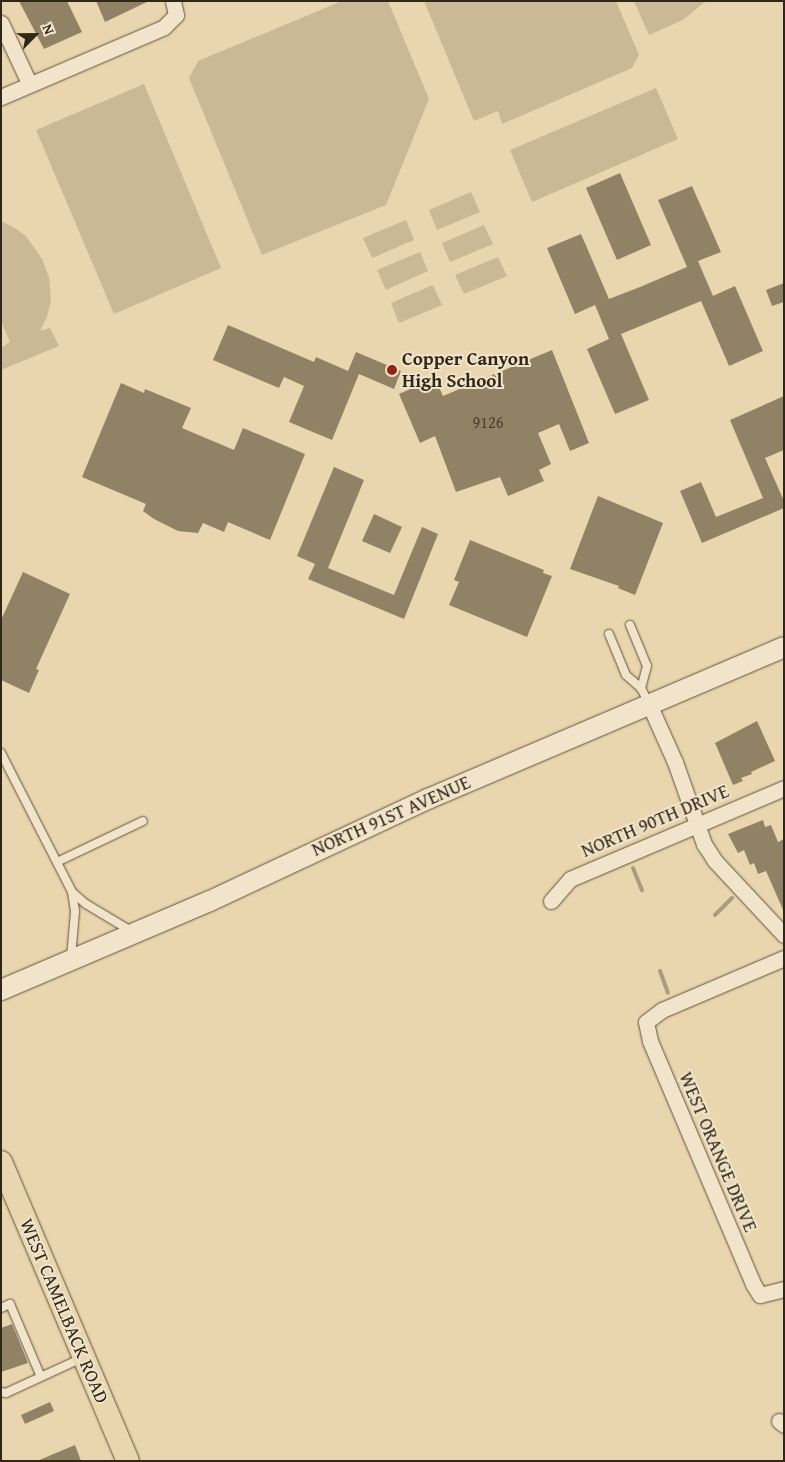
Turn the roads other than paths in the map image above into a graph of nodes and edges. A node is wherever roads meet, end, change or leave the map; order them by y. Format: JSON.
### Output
{"nodes":[{"id":1,"x":175,"y":8,"type":"edge"},
{"id":2,"x":1,"y":23,"type":"edge"},
{"id":3,"x":30,"y":85,"type":"junction"},
{"id":4,"x":1,"y":97,"type":"edge"},
{"id":5,"x":630,"y":625,"type":"dead end"},
{"id":6,"x":609,"y":634,"type":"dead end"},
{"id":7,"x":784,"y":647,"type":"edge"},
{"id":8,"x":645,"y":696,"type":"junction"},
{"id":9,"x":1,"y":753,"type":"edge"},
{"id":10,"x":784,"y":788,"type":"edge"},
{"id":11,"x":143,"y":821,"type":"dead end"},
{"id":12,"x":696,"y":825,"type":"junction"},
{"id":13,"x":57,"y":862,"type":"junction"},
{"id":14,"x":72,"y":892,"type":"junction"},
{"id":15,"x":551,"y":901,"type":"dead end"},
{"id":16,"x":135,"y":933,"type":"junction"},
{"id":17,"x":784,"y":935,"type":"edge"},
{"id":18,"x":784,"y":958,"type":"edge"},
{"id":19,"x":71,"y":960,"type":"junction"},
{"id":20,"x":1,"y":990,"type":"edge"},
{"id":21,"x":1,"y":1162,"type":"edge"},
{"id":22,"x":784,"y":1289,"type":"edge"},
{"id":23,"x":1,"y":1308,"type":"edge"},
{"id":24,"x":84,"y":1358,"type":"junction"},
{"id":25,"x":41,"y":1377,"type":"junction"},
{"id":26,"x":1,"y":1392,"type":"edge"},
{"id":27,"x":128,"y":1461,"type":"edge"}],
"edges":[{"from":1,"to":3,"type":"street"},
{"from":2,"to":3,"type":"street"},
{"from":3,"to":4,"type":"street"},
{"from":5,"to":8,"type":"lane"},
{"from":6,"to":8,"type":"lane"},
{"from":7,"to":8,"type":"main road","name":"NORTH 91ST AVENUE"},
{"from":8,"to":12,"type":"street"},
{"from":8,"to":16,"type":"main road","name":"NORTH 91ST AVENUE"},
{"from":9,"to":13,"type":"lane"},
{"from":10,"to":12,"type":"street","name":"NORTH 90TH DRIVE"},
{"from":11,"to":13,"type":"lane"},
{"from":12,"to":15,"type":"street","name":"NORTH 90TH DRIVE"},
{"from":12,"to":17,"type":"street"},
{"from":13,"to":14,"type":"lane"},
{"from":14,"to":16,"type":"lane"},
{"from":14,"to":19,"type":"lane"},
{"from":16,"to":19,"type":"main road","name":"NORTH 91ST AVENUE"},
{"from":18,"to":22,"type":"street","name":"WEST ORANGE DRIVE"},
{"from":19,"to":20,"type":"main road","name":"NORTH 91ST AVENUE"},
{"from":21,"to":24,"type":"main road","name":"WEST CAMELBACK ROAD"},
{"from":23,"to":25,"type":"lane"},
{"from":24,"to":25,"type":"lane"},
{"from":24,"to":27,"type":"main road","name":"WEST CAMELBACK ROAD"},
{"from":25,"to":26,"type":"lane"}]}
